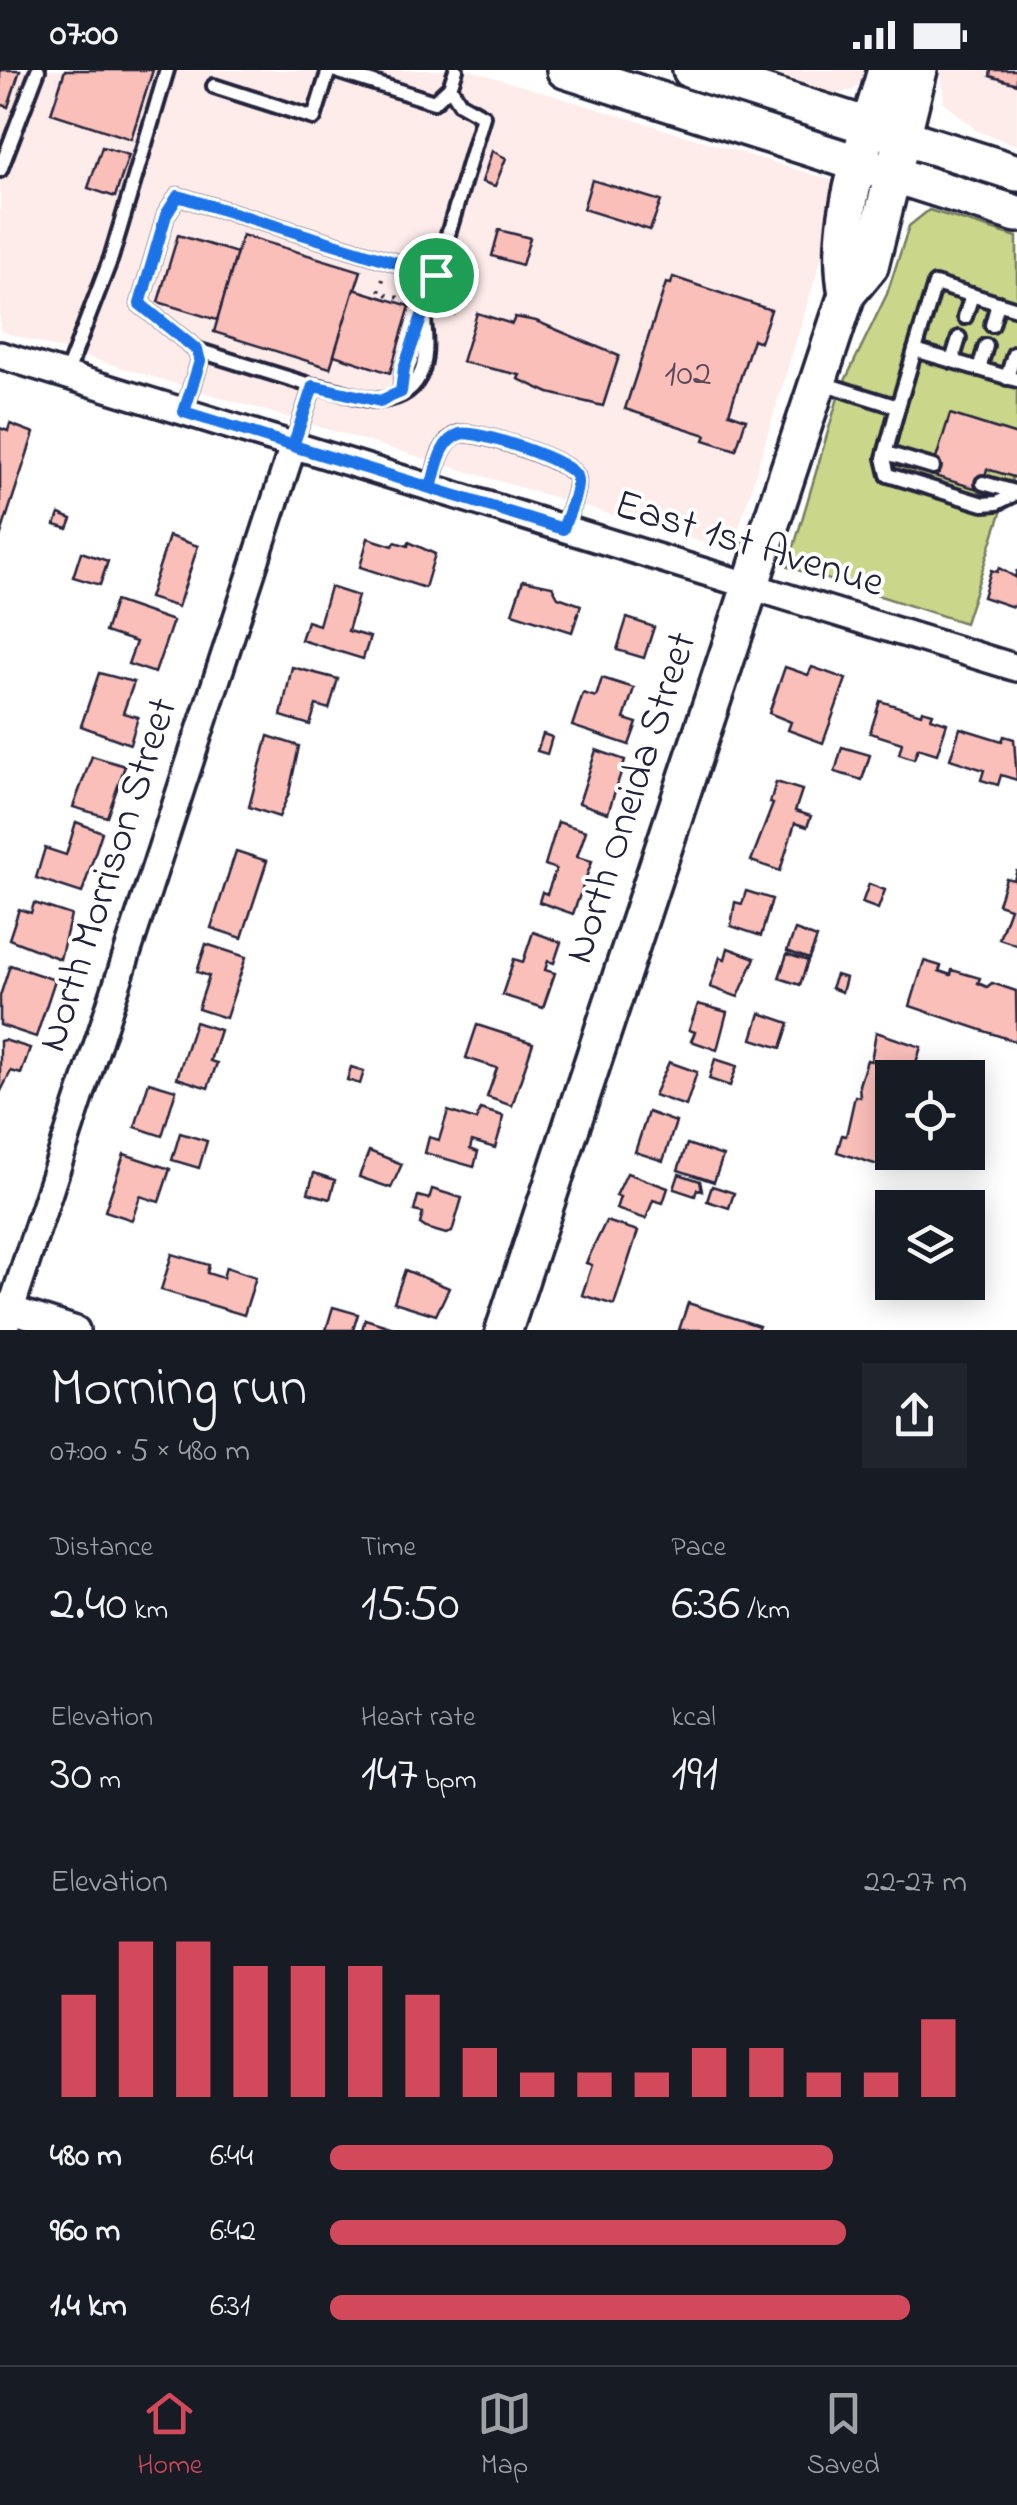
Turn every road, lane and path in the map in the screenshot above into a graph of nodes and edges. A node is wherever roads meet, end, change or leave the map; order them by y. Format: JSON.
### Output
{"nodes":[{"id":1,"x":38,"y":70,"type":"edge"},
{"id":2,"x":167,"y":70,"type":"edge"},
{"id":3,"x":331,"y":70,"type":"edge"},
{"id":4,"x":456,"y":70,"type":"edge"},
{"id":5,"x":565,"y":70,"type":"edge"},
{"id":6,"x":692,"y":70,"type":"edge"},
{"id":7,"x":886,"y":70,"type":"edge"},
{"id":8,"x":919,"y":70,"type":"edge"},
{"id":9,"x":214,"y":86,"type":"dead end"},
{"id":10,"x":450,"y":87,"type":"junction"},
{"id":11,"x":870,"y":126,"type":"junction"},
{"id":12,"x":904,"y":136,"type":"junction"},
{"id":13,"x":859,"y":165,"type":"junction"},
{"id":14,"x":0,"y":170,"type":"edge"},
{"id":15,"x":1017,"y":173,"type":"edge"},
{"id":16,"x":894,"y":174,"type":"junction"},
{"id":17,"x":1017,"y":214,"type":"edge"},
{"id":18,"x":389,"y":260,"type":"junction"},
{"id":19,"x":436,"y":275,"type":"junction"},
{"id":20,"x":846,"y":294,"type":"junction"},
{"id":21,"x":972,"y":295,"type":"junction"},
{"id":22,"x":998,"y":303,"type":"junction"},
{"id":23,"x":1017,"y":308,"type":"edge"},
{"id":24,"x":425,"y":312,"type":"junction"},
{"id":25,"x":457,"y":315,"type":"dead end"},
{"id":26,"x":965,"y":317,"type":"dead end"},
{"id":27,"x":992,"y":324,"type":"dead end"},
{"id":28,"x":959,"y":338,"type":"dead end"},
{"id":29,"x":986,"y":346,"type":"dead end"},
{"id":30,"x":197,"y":350,"type":"junction"},
{"id":31,"x":915,"y":350,"type":"junction"},
{"id":32,"x":0,"y":354,"type":"edge"},
{"id":33,"x":1014,"y":354,"type":"dead end"},
{"id":34,"x":952,"y":361,"type":"junction"},
{"id":35,"x":979,"y":369,"type":"junction"},
{"id":36,"x":66,"y":375,"type":"junction"},
{"id":37,"x":1012,"y":379,"type":"edge"},
{"id":38,"x":818,"y":382,"type":"junction"},
{"id":39,"x":313,"y":386,"type":"junction"},
{"id":40,"x":401,"y":392,"type":"junction"},
{"id":41,"x":898,"y":407,"type":"junction"},
{"id":42,"x":184,"y":412,"type":"junction"},
{"id":43,"x":293,"y":446,"type":"junction"},
{"id":44,"x":887,"y":448,"type":"junction"},
{"id":45,"x":933,"y":467,"type":"dead end"},
{"id":46,"x":983,"y":483,"type":"dead end"},
{"id":47,"x":431,"y":488,"type":"junction"},
{"id":48,"x":1016,"y":493,"type":"edge"},
{"id":49,"x":563,"y":529,"type":"junction"},
{"id":50,"x":748,"y":588,"type":"junction"},
{"id":51,"x":1017,"y":668,"type":"edge"},
{"id":52,"x":5,"y":1315,"type":"edge"},
{"id":53,"x":76,"y":1330,"type":"edge"},
{"id":54,"x":504,"y":1330,"type":"edge"}],
"edges":[{"from":1,"to":14,"type":"lane"},
{"from":2,"to":36,"type":"lane"},
{"from":3,"to":9,"type":"lane"},
{"from":3,"to":10,"type":"lane"},
{"from":4,"to":10,"type":"lane"},
{"from":5,"to":13,"type":"street"},
{"from":6,"to":11,"type":"street"},
{"from":7,"to":11,"type":"street","name":"North Oneida Street"},
{"from":8,"to":12,"type":"street","name":"North Oneida Street"},
{"from":10,"to":19,"type":"lane"},
{"from":11,"to":12,"type":"street"},
{"from":11,"to":13,"type":"street","name":"North Oneida Street"},
{"from":12,"to":15,"type":"street"},
{"from":12,"to":16,"type":"street","name":"North Oneida Street"},
{"from":13,"to":16,"type":"street"},
{"from":13,"to":20,"type":"street","name":"North Oneida Street"},
{"from":16,"to":17,"type":"street"},
{"from":16,"to":20,"type":"street","name":"North Oneida Street"},
{"from":18,"to":19,"type":"lane"},
{"from":18,"to":24,"type":"path"},
{"from":18,"to":30,"type":"lane"},
{"from":19,"to":24,"type":"lane"},
{"from":20,"to":38,"type":"street","name":"North Oneida Street"},
{"from":21,"to":22,"type":"lane"},
{"from":21,"to":26,"type":"lane"},
{"from":21,"to":31,"type":"lane"},
{"from":22,"to":23,"type":"lane"},
{"from":22,"to":27,"type":"lane"},
{"from":24,"to":25,"type":"path"},
{"from":24,"to":40,"type":"lane"},
{"from":24,"to":40,"type":"lane"},
{"from":28,"to":34,"type":"lane"},
{"from":29,"to":35,"type":"lane"},
{"from":30,"to":39,"type":"lane"},
{"from":30,"to":42,"type":"lane"},
{"from":31,"to":34,"type":"lane"},
{"from":31,"to":41,"type":"lane"},
{"from":32,"to":36,"type":"street","name":"East 1st Avenue"},
{"from":33,"to":37,"type":"lane"},
{"from":34,"to":35,"type":"lane"},
{"from":35,"to":37,"type":"lane"},
{"from":36,"to":42,"type":"street","name":"East 1st Avenue"},
{"from":38,"to":41,"type":"lane"},
{"from":38,"to":50,"type":"street","name":"North Oneida Street"},
{"from":39,"to":40,"type":"lane"},
{"from":39,"to":43,"type":"lane"},
{"from":41,"to":44,"type":"lane"},
{"from":42,"to":43,"type":"street","name":"East 1st Avenue"},
{"from":43,"to":47,"type":"street","name":"East 1st Avenue"},
{"from":43,"to":52,"type":"street","name":"North Morrison Street"},
{"from":44,"to":45,"type":"lane"},
{"from":44,"to":48,"type":"lane"},
{"from":46,"to":48,"type":"lane"},
{"from":47,"to":49,"type":"street","name":"East 1st Avenue"},
{"from":47,"to":49,"type":"lane"},
{"from":49,"to":50,"type":"street","name":"East 1st Avenue"},
{"from":50,"to":51,"type":"street","name":"East 1st Avenue"},
{"from":50,"to":54,"type":"street","name":"North Oneida Street"},
{"from":52,"to":53,"type":"street"}]}
